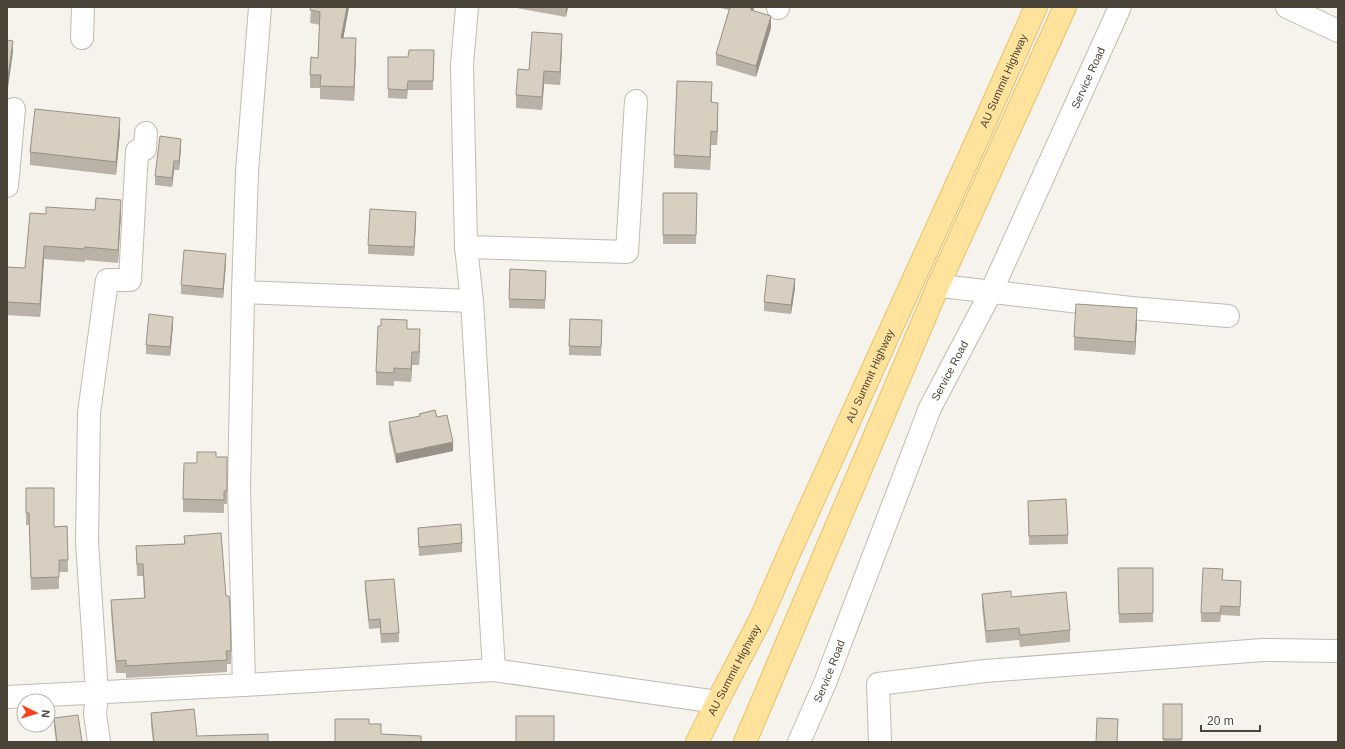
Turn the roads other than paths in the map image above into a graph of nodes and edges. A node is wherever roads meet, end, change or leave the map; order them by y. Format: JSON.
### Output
{"nodes":[{"id":1,"x":83,"y":7,"type":"edge"},
{"id":2,"x":260,"y":7,"type":"edge"},
{"id":3,"x":467,"y":7,"type":"edge"},
{"id":4,"x":1036,"y":7,"type":"edge"},
{"id":5,"x":1065,"y":7,"type":"edge"},
{"id":6,"x":1120,"y":7,"type":"edge"},
{"id":7,"x":1287,"y":7,"type":"edge"},
{"id":8,"x":1338,"y":31,"type":"edge"},
{"id":9,"x":82,"y":38,"type":"dead end"},
{"id":10,"x":636,"y":101,"type":"dead end"},
{"id":11,"x":14,"y":109,"type":"dead end"},
{"id":12,"x":146,"y":133,"type":"dead end"},
{"id":13,"x":7,"y":186,"type":"edge"},
{"id":14,"x":466,"y":247,"type":"junction"},
{"id":15,"x":939,"y":284,"type":"junction"},
{"id":16,"x":243,"y":292,"type":"junction"},
{"id":17,"x":991,"y":292,"type":"junction"},
{"id":18,"x":472,"y":301,"type":"junction"},
{"id":19,"x":1228,"y":316,"type":"dead end"},
{"id":20,"x":1338,"y":651,"type":"edge"},
{"id":21,"x":494,"y":670,"type":"junction"},
{"id":22,"x":244,"y":685,"type":"junction"},
{"id":23,"x":97,"y":693,"type":"junction"},
{"id":24,"x":7,"y":697,"type":"edge"},
{"id":25,"x":717,"y":702,"type":"junction"},
{"id":26,"x":99,"y":742,"type":"edge"},
{"id":27,"x":697,"y":742,"type":"edge"},
{"id":28,"x":745,"y":742,"type":"edge"},
{"id":29,"x":799,"y":742,"type":"edge"},
{"id":30,"x":880,"y":742,"type":"edge"}],
"edges":[{"from":1,"to":9,"type":"street"},
{"from":2,"to":16,"type":"street"},
{"from":3,"to":14,"type":"street"},
{"from":4,"to":25,"type":"main road","name":"AU Summit Highway"},
{"from":5,"to":15,"type":"main road"},
{"from":6,"to":17,"type":"street","name":"Service Road"},
{"from":7,"to":8,"type":"street"},
{"from":10,"to":14,"type":"street"},
{"from":11,"to":13,"type":"street"},
{"from":12,"to":23,"type":"street"},
{"from":14,"to":18,"type":"street"},
{"from":15,"to":17,"type":"street"},
{"from":15,"to":28,"type":"main road"},
{"from":16,"to":18,"type":"street"},
{"from":16,"to":22,"type":"street"},
{"from":17,"to":19,"type":"street"},
{"from":17,"to":29,"type":"street","name":"Service Road"},
{"from":18,"to":21,"type":"street"},
{"from":20,"to":30,"type":"street"},
{"from":21,"to":22,"type":"street"},
{"from":21,"to":25,"type":"street"},
{"from":22,"to":23,"type":"street"},
{"from":23,"to":24,"type":"street"},
{"from":23,"to":26,"type":"street"},
{"from":25,"to":27,"type":"main road","name":"AU Summit Highway"}]}
